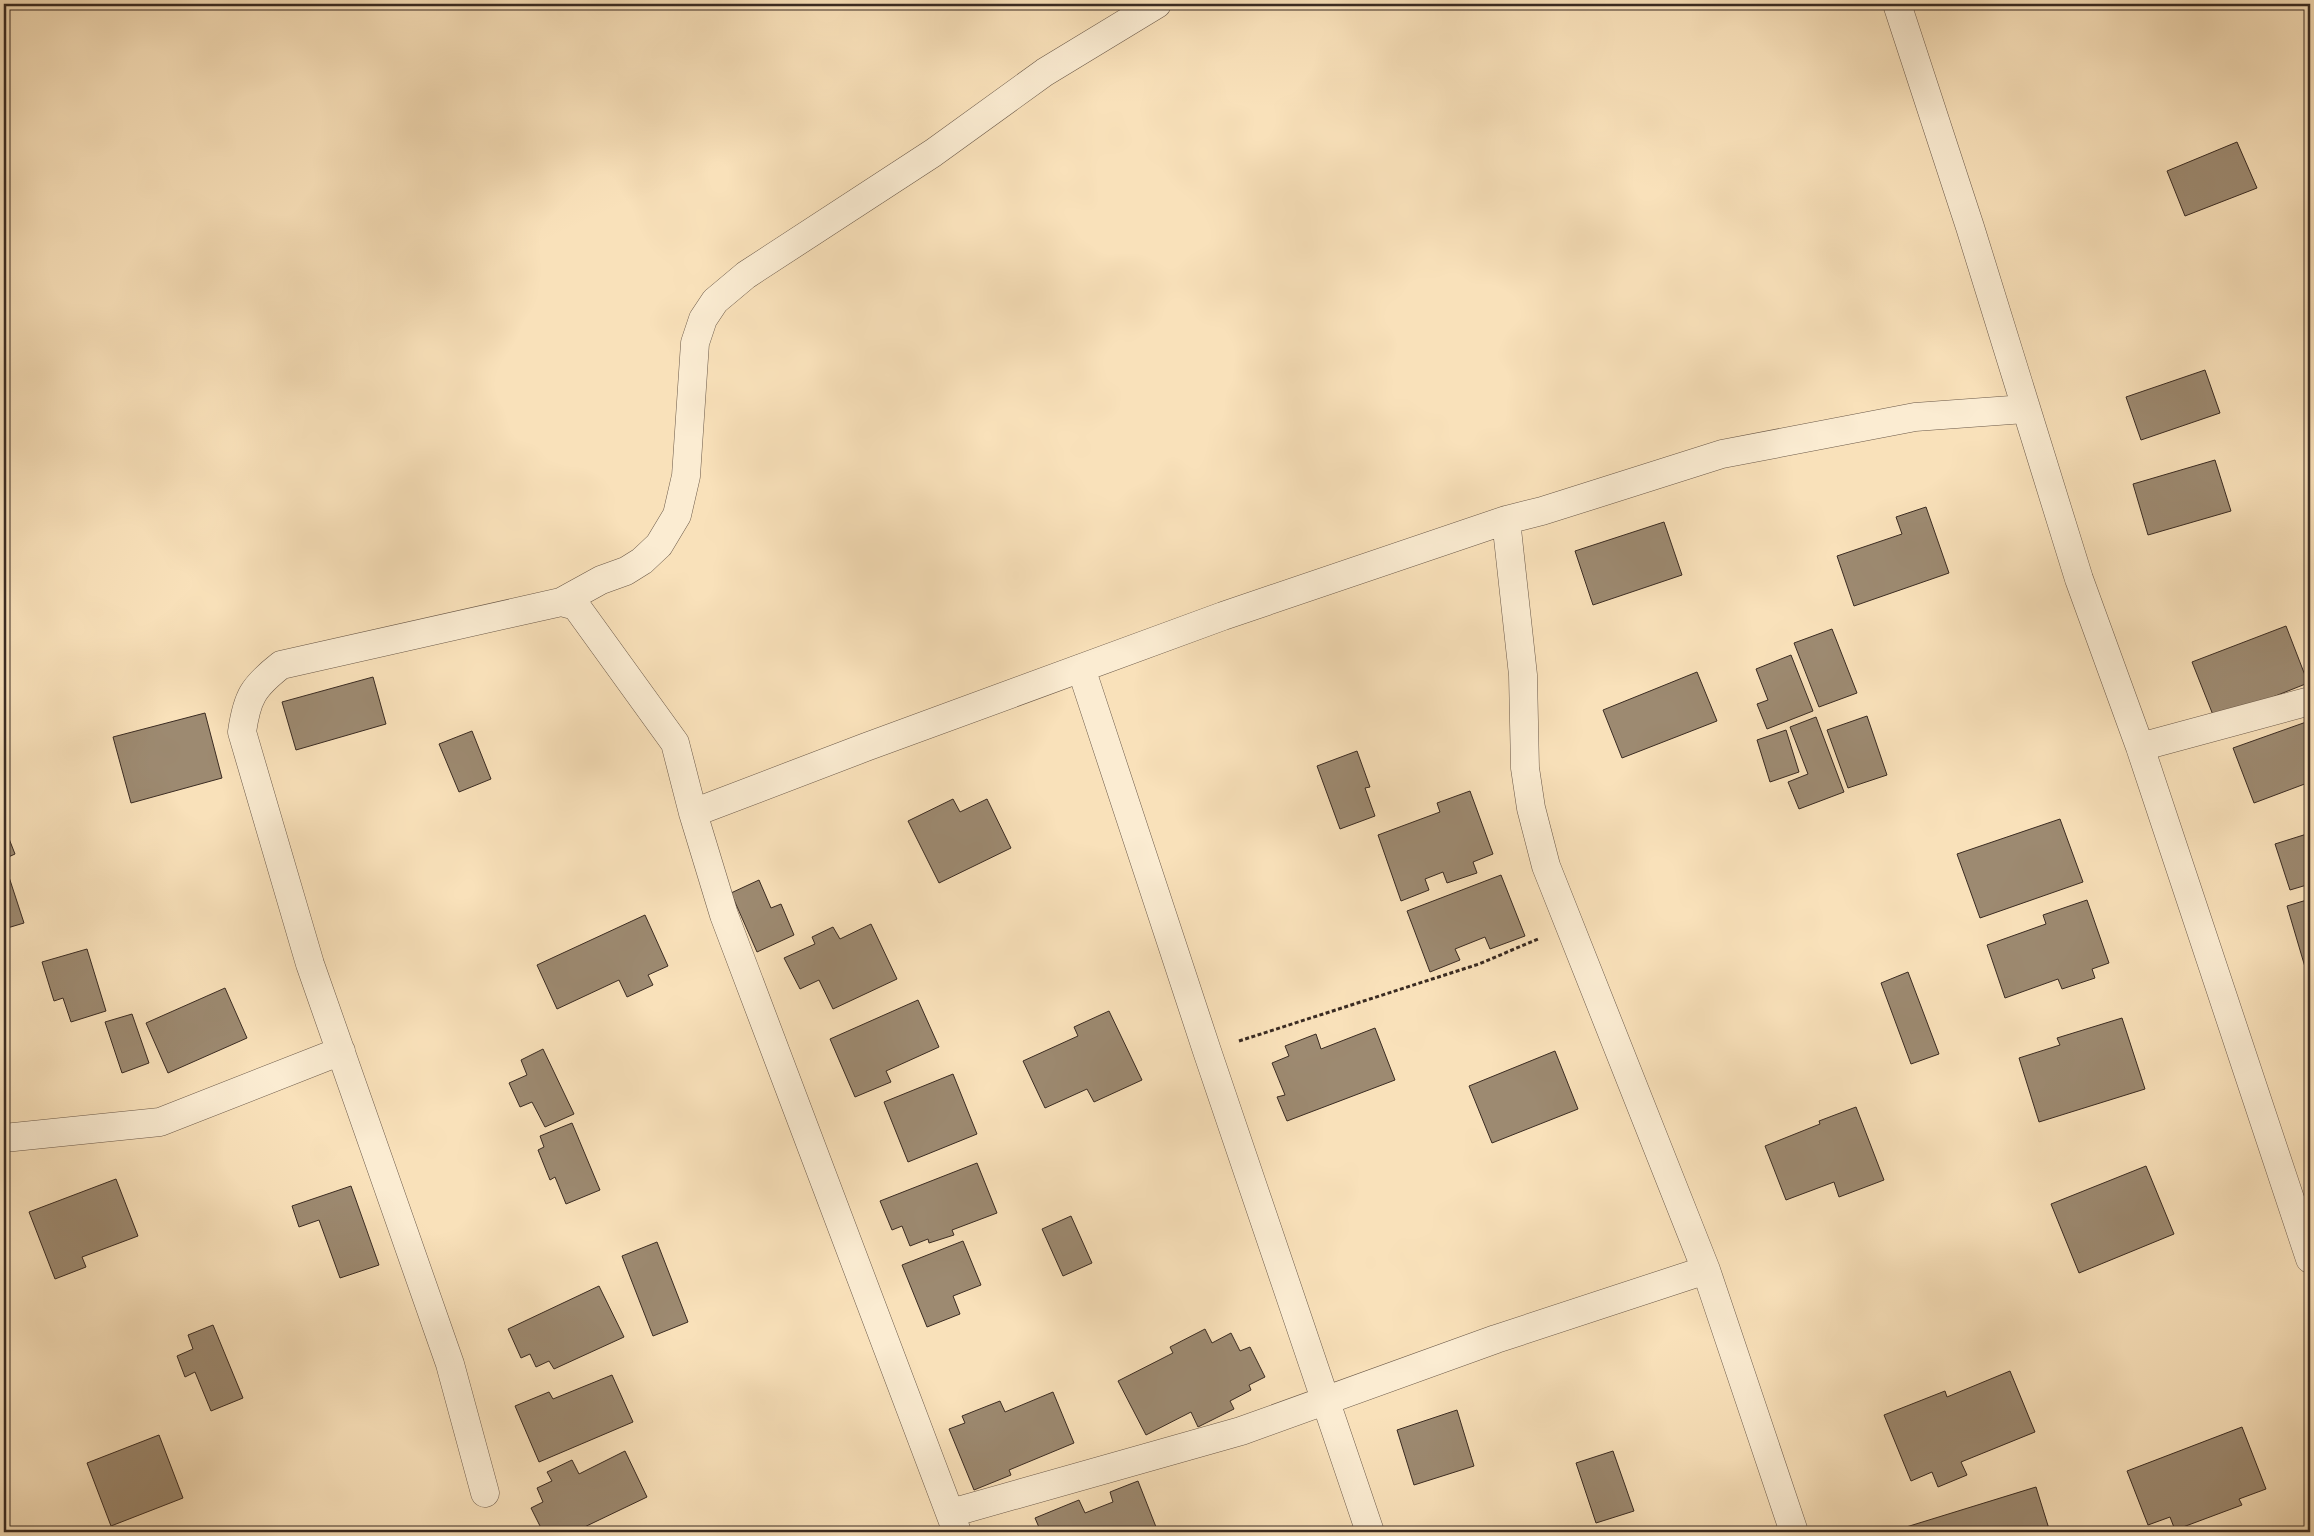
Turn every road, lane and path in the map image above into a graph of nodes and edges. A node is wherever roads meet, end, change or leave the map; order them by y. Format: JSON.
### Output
{"nodes":[{"id":1,"x":1157,"y":4,"type":"edge"},
{"id":2,"x":1897,"y":4,"type":"edge"},
{"id":3,"x":2025,"y":409,"type":"junction"},
{"id":4,"x":1506,"y":520,"type":"junction"},
{"id":5,"x":561,"y":602,"type":"junction"},
{"id":6,"x":1081,"y":668,"type":"junction"},
{"id":7,"x":2310,"y":701,"type":"edge"},
{"id":8,"x":2140,"y":747,"type":"junction"},
{"id":9,"x":693,"y":814,"type":"junction"},
{"id":10,"x":1571,"y":926,"type":"junction"},
{"id":11,"x":341,"y":1051,"type":"junction"},
{"id":12,"x":1207,"y":1051,"type":"junction"},
{"id":13,"x":4,"y":1138,"type":"edge"},
{"id":14,"x":2310,"y":1259,"type":"edge"},
{"id":15,"x":1706,"y":1270,"type":"junction"},
{"id":16,"x":1326,"y":1400,"type":"junction"},
{"id":17,"x":486,"y":1493,"type":"dead end"},
{"id":18,"x":954,"y":1522,"type":"edge"},
{"id":19,"x":1370,"y":1532,"type":"edge"},
{"id":20,"x":1794,"y":1532,"type":"edge"}],
"edges":[{"from":1,"to":5,"type":"street"},
{"from":2,"to":3,"type":"street"},
{"from":3,"to":4,"type":"street"},
{"from":3,"to":8,"type":"street"},
{"from":4,"to":6,"type":"street"},
{"from":4,"to":10,"type":"street"},
{"from":5,"to":9,"type":"street"},
{"from":5,"to":11,"type":"street"},
{"from":6,"to":9,"type":"street"},
{"from":6,"to":12,"type":"street"},
{"from":7,"to":8,"type":"street"},
{"from":8,"to":14,"type":"street"},
{"from":9,"to":18,"type":"street"},
{"from":10,"to":12,"type":"path"},
{"from":10,"to":15,"type":"street"},
{"from":11,"to":13,"type":"street"},
{"from":11,"to":17,"type":"street"},
{"from":12,"to":16,"type":"street"},
{"from":15,"to":16,"type":"street"},
{"from":15,"to":20,"type":"street"},
{"from":16,"to":18,"type":"street"},
{"from":16,"to":19,"type":"street"}]}
